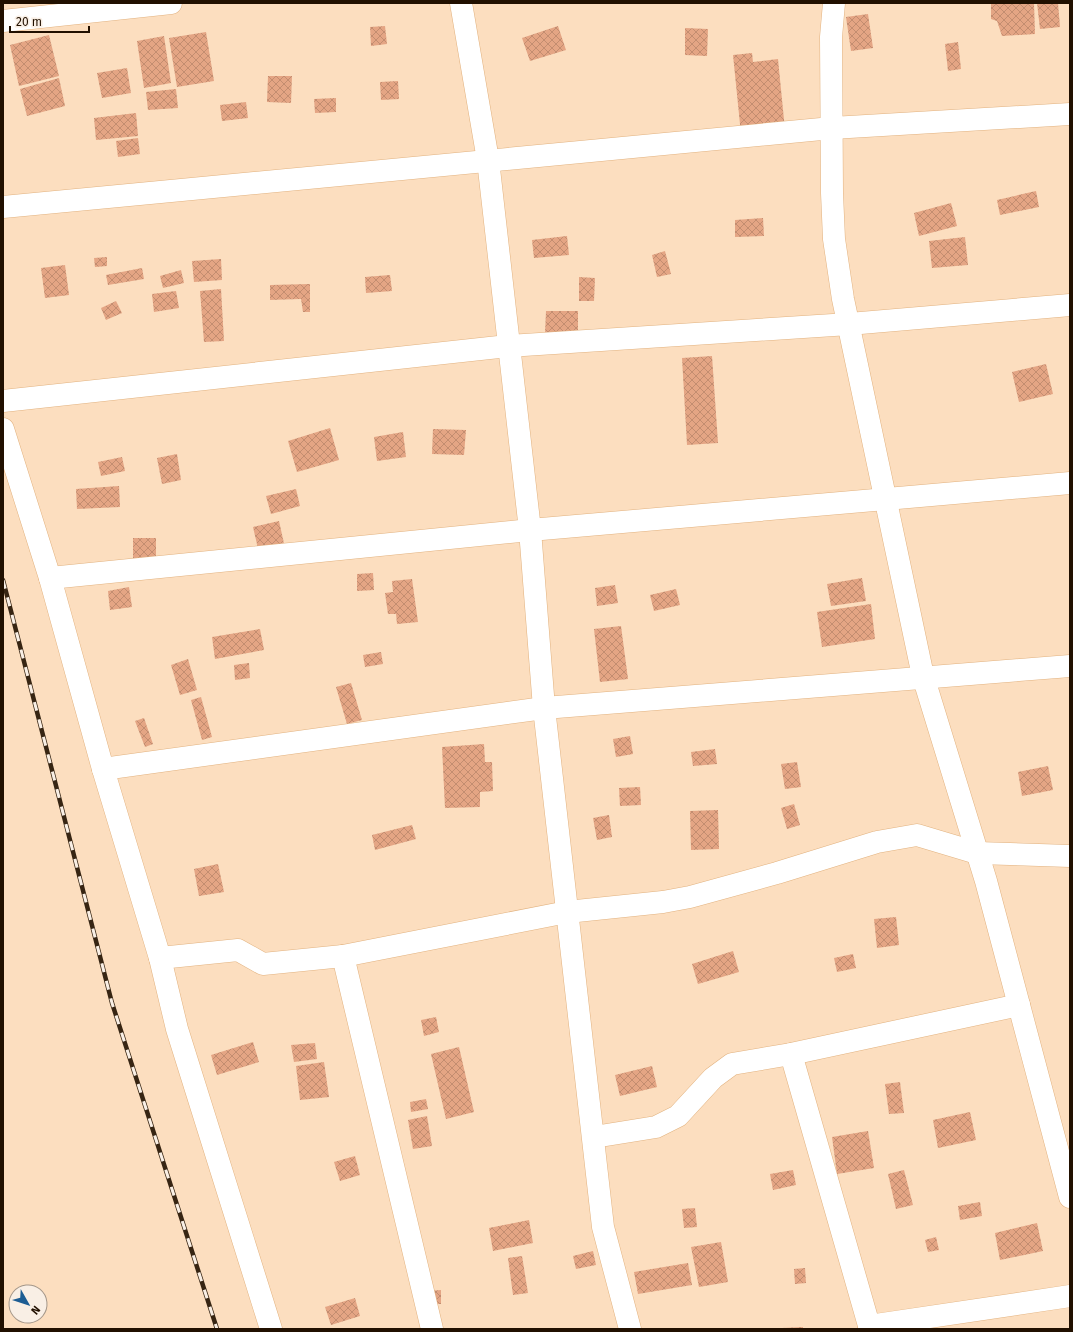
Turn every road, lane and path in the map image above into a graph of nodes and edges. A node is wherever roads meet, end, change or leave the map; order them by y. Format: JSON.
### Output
{"nodes":[{"id":1,"x":171,"y":3,"type":"edge"},
{"id":2,"x":461,"y":3,"type":"edge"},
{"id":3,"x":834,"y":3,"type":"edge"},
{"id":4,"x":3,"y":21,"type":"edge"},
{"id":5,"x":1070,"y":114,"type":"edge"},
{"id":6,"x":832,"y":128,"type":"junction"},
{"id":7,"x":488,"y":160,"type":"junction"},
{"id":8,"x":3,"y":207,"type":"edge"},
{"id":9,"x":1070,"y":305,"type":"edge"},
{"id":10,"x":849,"y":324,"type":"junction"},
{"id":11,"x":508,"y":346,"type":"junction"},
{"id":12,"x":3,"y":401,"type":"edge"},
{"id":13,"x":3,"y":429,"type":"edge"},
{"id":14,"x":1070,"y":483,"type":"edge"},
{"id":15,"x":886,"y":498,"type":"junction"},
{"id":16,"x":530,"y":530,"type":"junction"},
{"id":17,"x":50,"y":578,"type":"junction"},
{"id":18,"x":1070,"y":666,"type":"edge"},
{"id":19,"x":923,"y":676,"type":"junction"},
{"id":20,"x":544,"y":708,"type":"junction"},
{"id":21,"x":103,"y":769,"type":"junction"},
{"id":22,"x":977,"y":853,"type":"junction"},
{"id":23,"x":1070,"y":856,"type":"edge"},
{"id":24,"x":567,"y":912,"type":"junction"},
{"id":25,"x":343,"y":956,"type":"junction"},
{"id":26,"x":160,"y":958,"type":"junction"},
{"id":27,"x":1019,"y":1005,"type":"junction"},
{"id":28,"x":791,"y":1054,"type":"junction"},
{"id":29,"x":594,"y":1137,"type":"junction"},
{"id":30,"x":1070,"y":1196,"type":"edge"},
{"id":31,"x":1070,"y":1296,"type":"edge"},
{"id":32,"x":870,"y":1327,"type":"edge"},
{"id":33,"x":271,"y":1329,"type":"edge"},
{"id":34,"x":432,"y":1329,"type":"edge"},
{"id":35,"x":630,"y":1329,"type":"edge"}],
"edges":[{"from":1,"to":4,"type":"street"},
{"from":2,"to":7,"type":"street"},
{"from":3,"to":6,"type":"street"},
{"from":5,"to":6,"type":"street"},
{"from":6,"to":7,"type":"street"},
{"from":6,"to":10,"type":"street"},
{"from":7,"to":8,"type":"street"},
{"from":7,"to":11,"type":"street"},
{"from":9,"to":10,"type":"street"},
{"from":10,"to":11,"type":"street"},
{"from":10,"to":15,"type":"street"},
{"from":11,"to":12,"type":"street"},
{"from":11,"to":16,"type":"street"},
{"from":13,"to":17,"type":"street"},
{"from":14,"to":15,"type":"street"},
{"from":15,"to":16,"type":"street"},
{"from":15,"to":19,"type":"street"},
{"from":16,"to":17,"type":"street"},
{"from":16,"to":20,"type":"street"},
{"from":17,"to":21,"type":"street"},
{"from":18,"to":19,"type":"street"},
{"from":19,"to":20,"type":"street"},
{"from":19,"to":22,"type":"street"},
{"from":20,"to":21,"type":"street"},
{"from":20,"to":24,"type":"street"},
{"from":21,"to":26,"type":"street"},
{"from":22,"to":23,"type":"street"},
{"from":22,"to":24,"type":"street"},
{"from":22,"to":27,"type":"street"},
{"from":24,"to":25,"type":"street"},
{"from":24,"to":29,"type":"street"},
{"from":25,"to":26,"type":"street"},
{"from":25,"to":34,"type":"street"},
{"from":26,"to":33,"type":"street"},
{"from":27,"to":28,"type":"street"},
{"from":27,"to":30,"type":"street"},
{"from":28,"to":29,"type":"street"},
{"from":28,"to":32,"type":"street"},
{"from":29,"to":35,"type":"street"},
{"from":31,"to":32,"type":"street"}]}
